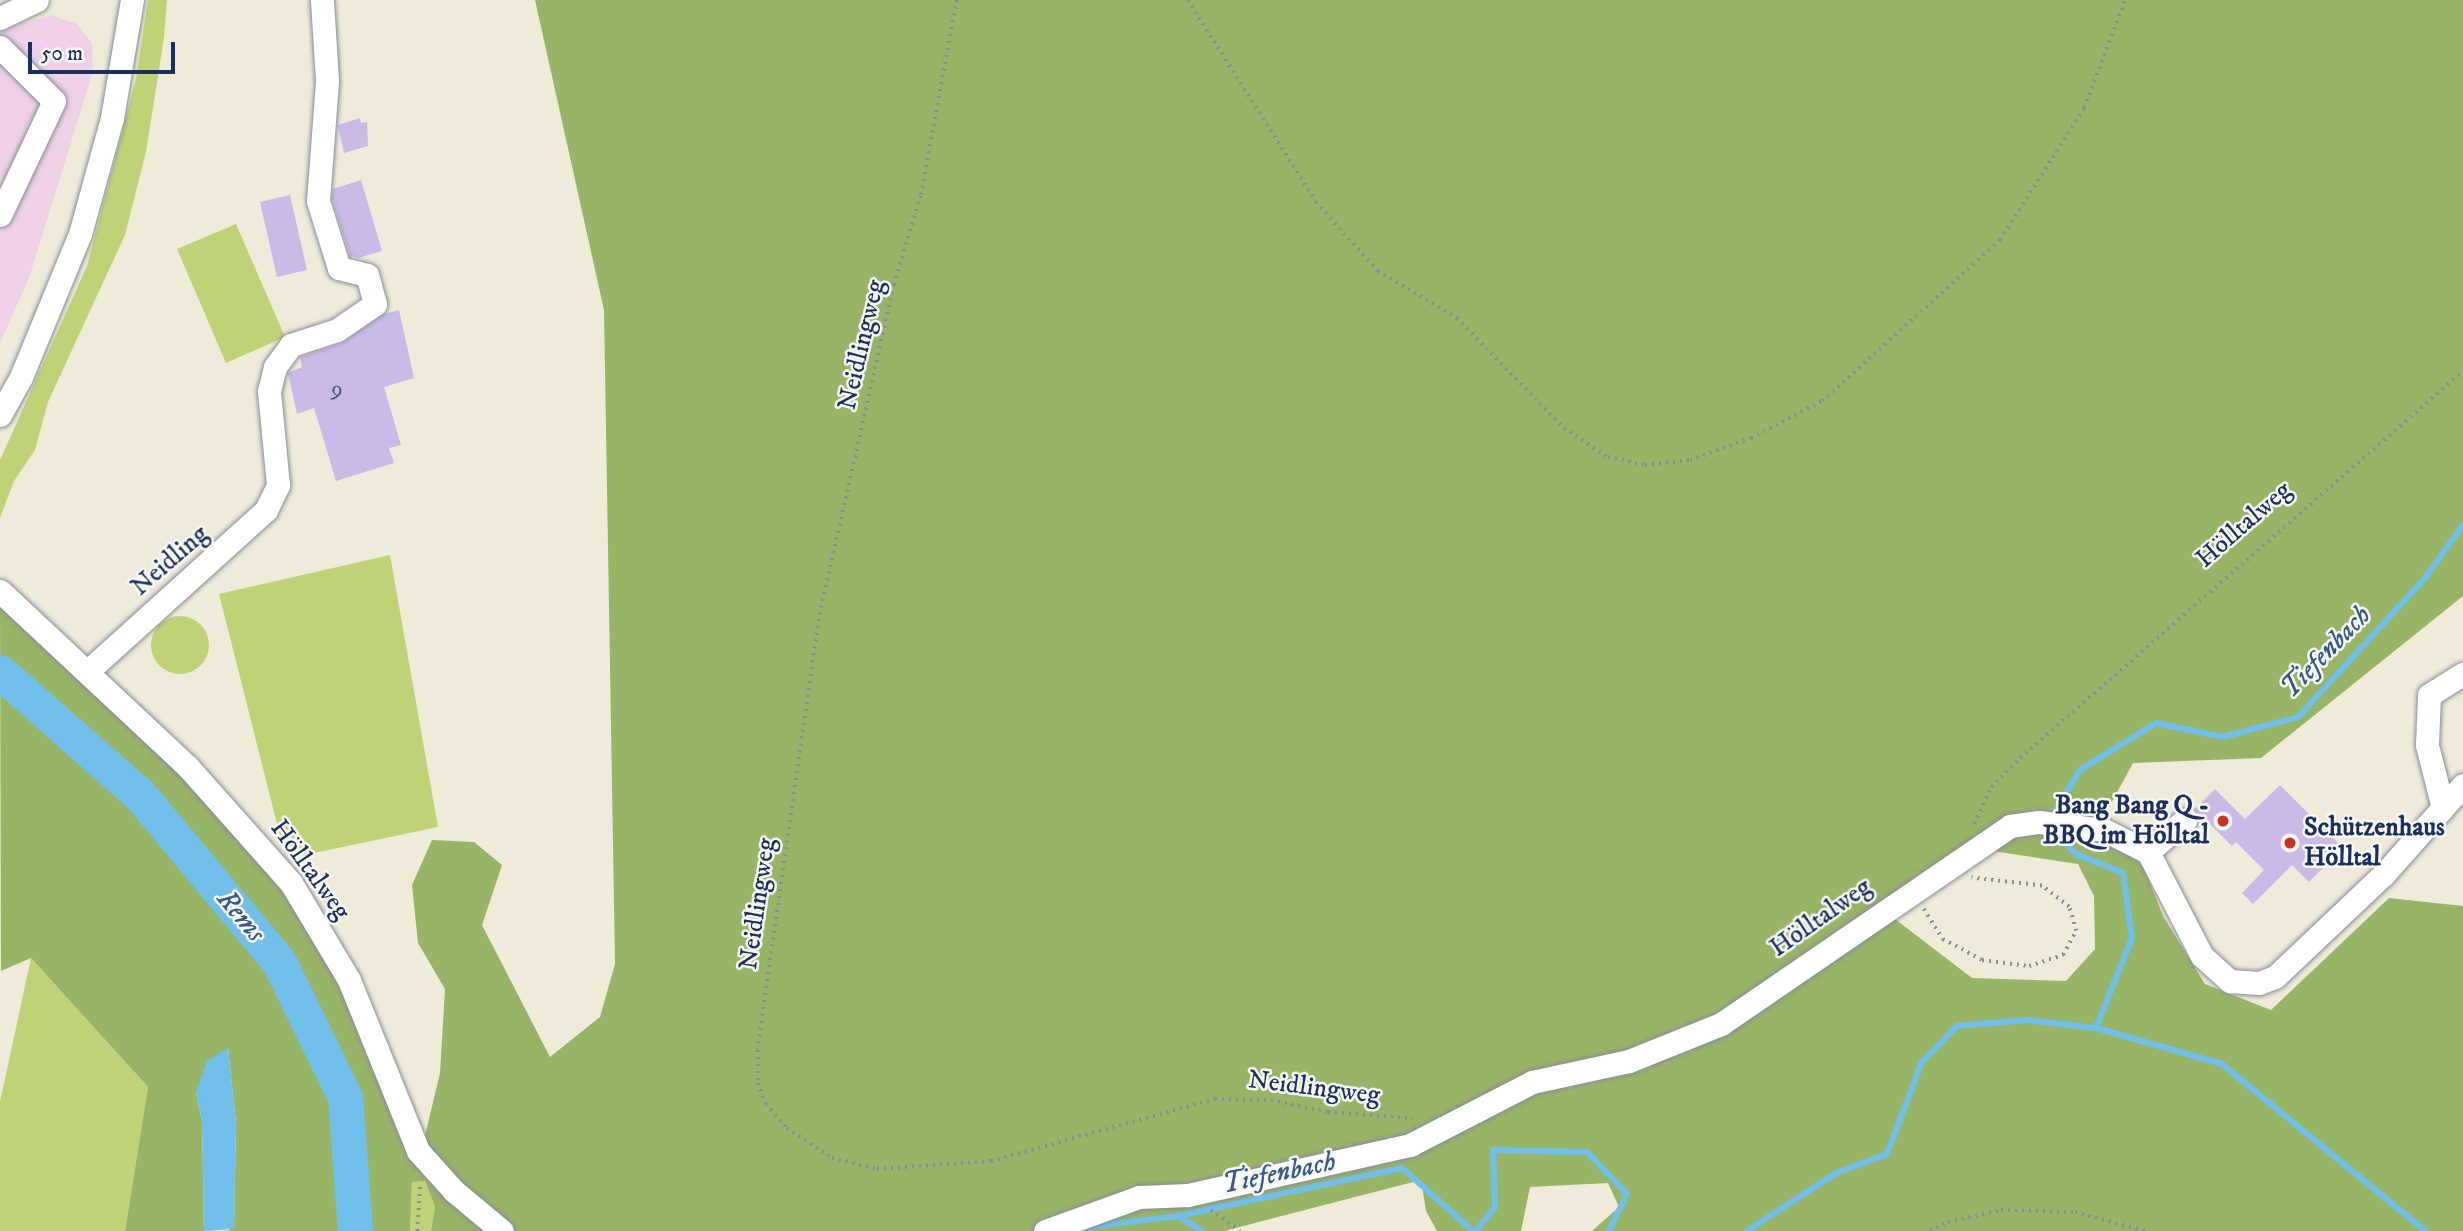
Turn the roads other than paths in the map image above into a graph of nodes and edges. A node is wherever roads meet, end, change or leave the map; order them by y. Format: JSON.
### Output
{"nodes":[{"id":1,"x":132,"y":0,"type":"edge"},
{"id":2,"x":322,"y":0,"type":"edge"},
{"id":3,"x":0,"y":47,"type":"edge"},
{"id":4,"x":0,"y":215,"type":"edge"},
{"id":5,"x":0,"y":415,"type":"edge"},
{"id":6,"x":0,"y":591,"type":"edge"},
{"id":7,"x":89,"y":670,"type":"junction"},
{"id":8,"x":2463,"y":674,"type":"edge"},
{"id":9,"x":2463,"y":785,"type":"edge"},
{"id":10,"x":2442,"y":808,"type":"junction"},
{"id":11,"x":2186,"y":818,"type":"dead end"},
{"id":12,"x":2148,"y":852,"type":"junction"},
{"id":13,"x":502,"y":1231,"type":"edge"},
{"id":14,"x":1045,"y":1231,"type":"edge"}],
"edges":[{"from":1,"to":5,"type":"street"},
{"from":2,"to":7,"type":"street","name":"Neidling"},
{"from":3,"to":4,"type":"street"},
{"from":6,"to":7,"type":"street","name":"Hölltalweg"},
{"from":7,"to":13,"type":"street","name":"Hölltalweg"},
{"from":8,"to":10,"type":"street"},
{"from":9,"to":10,"type":"street"},
{"from":10,"to":12,"type":"street"},
{"from":11,"to":12,"type":"street"},
{"from":12,"to":14,"type":"street","name":"Hölltalweg"}]}
